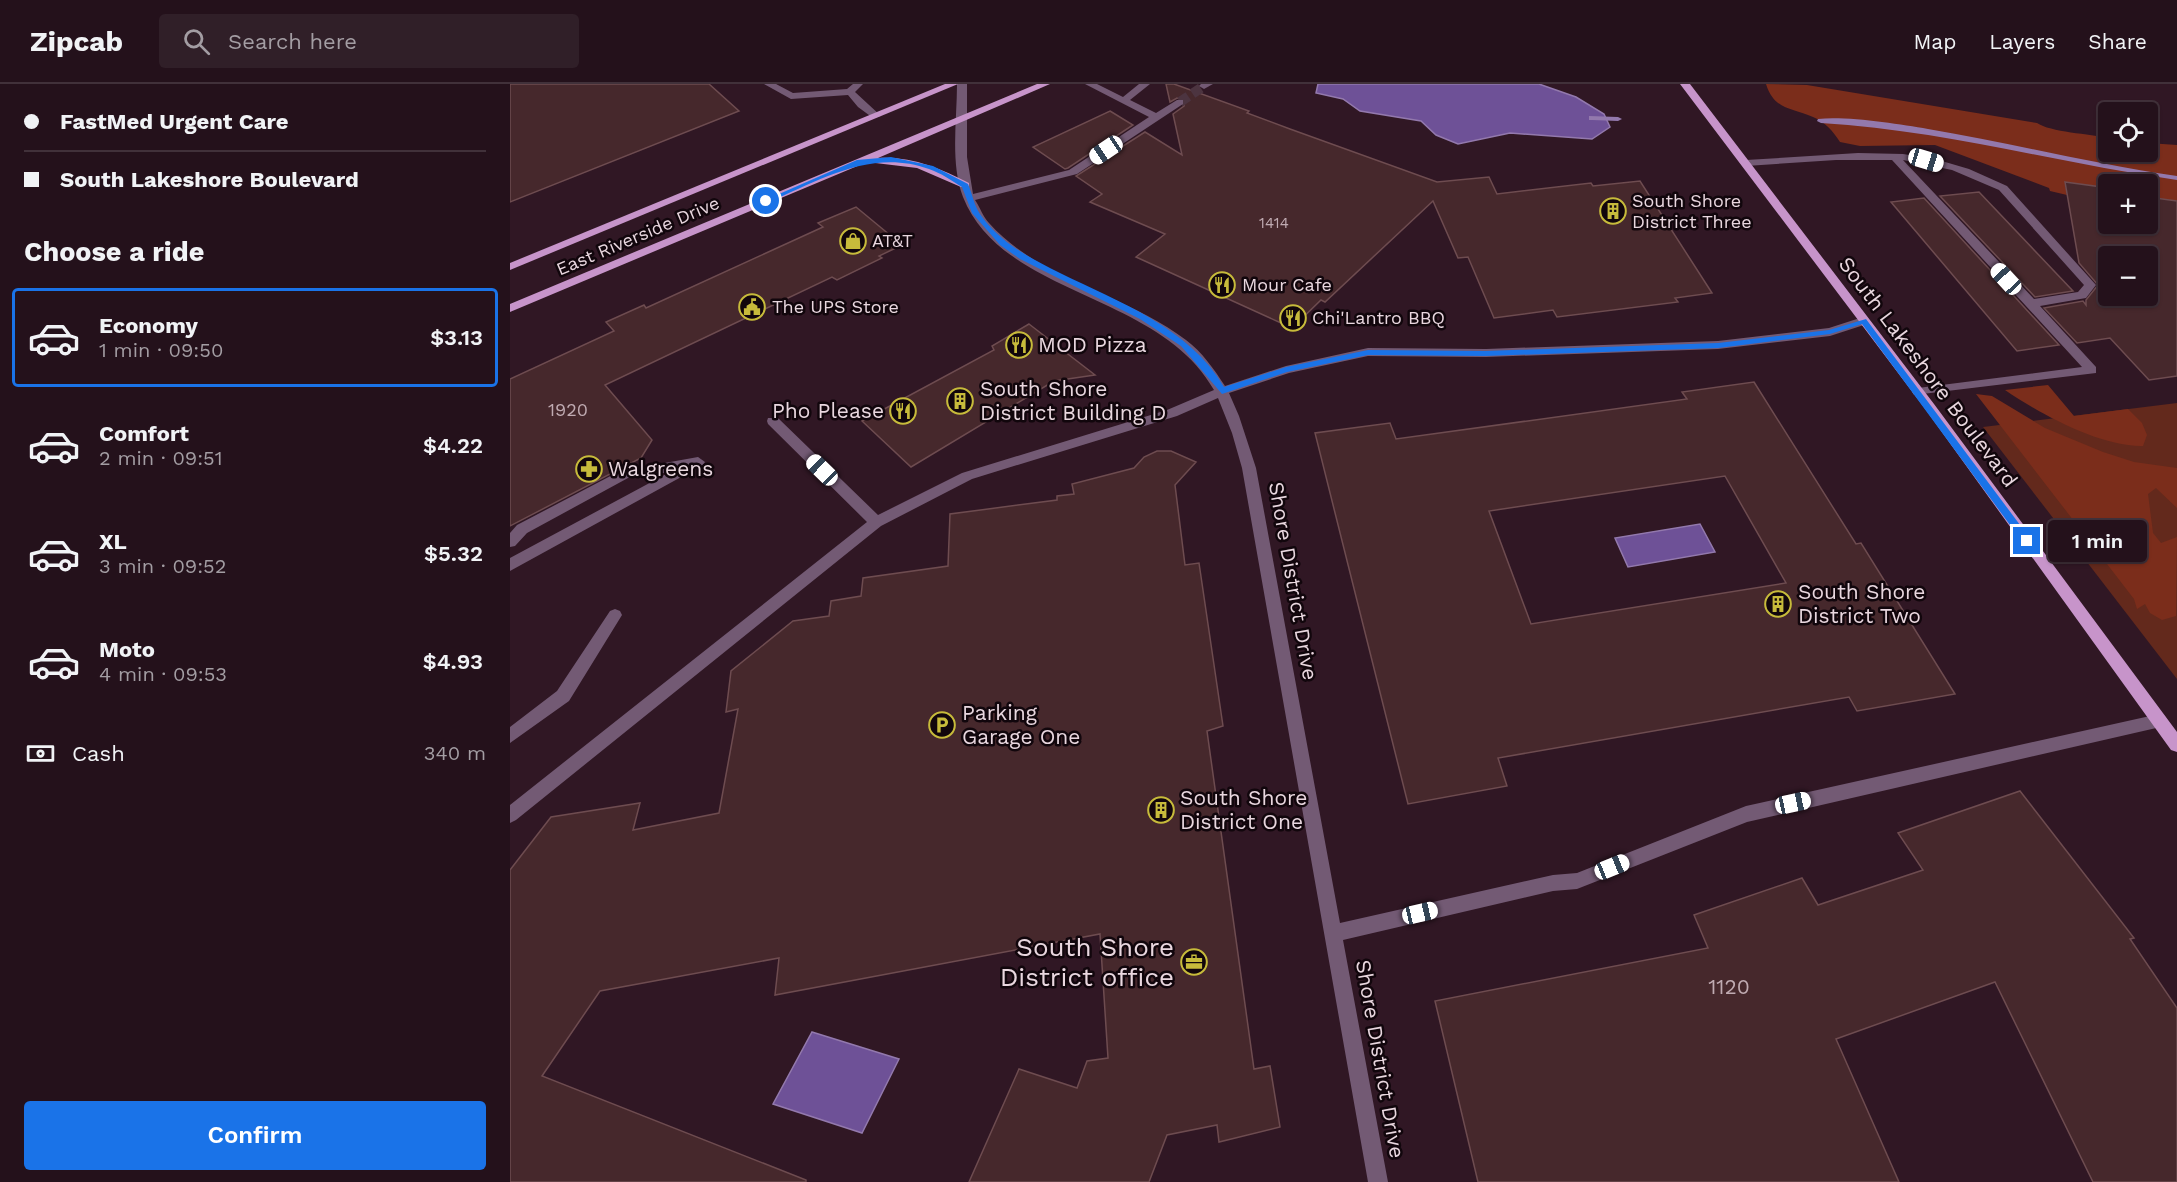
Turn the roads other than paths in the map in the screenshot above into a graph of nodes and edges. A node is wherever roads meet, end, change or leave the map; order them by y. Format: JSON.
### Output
{"nodes":[{"id":1,"x":769,"y":84,"type":"edge"},
{"id":2,"x":858,"y":84,"type":"edge"},
{"id":3,"x":953,"y":84,"type":"edge"},
{"id":4,"x":962,"y":84,"type":"edge"},
{"id":5,"x":1045,"y":84,"type":"edge"},
{"id":6,"x":1090,"y":84,"type":"edge"},
{"id":7,"x":1145,"y":84,"type":"edge"},
{"id":8,"x":1685,"y":84,"type":"edge"},
{"id":9,"x":850,"y":92,"type":"junction"},
{"id":10,"x":1123,"y":101,"type":"junction"},
{"id":11,"x":1179,"y":102,"type":"tunnel mouth"},
{"id":12,"x":876,"y":116,"type":"junction"},
{"id":13,"x":1156,"y":117,"type":"junction"},
{"id":14,"x":963,"y":118,"type":"junction"},
{"id":15,"x":1895,"y":157,"type":"junction"},
{"id":16,"x":859,"y":162,"type":"junction"},
{"id":17,"x":1746,"y":163,"type":"junction"},
{"id":18,"x":965,"y":185,"type":"junction"},
{"id":19,"x":969,"y":198,"type":"junction"},
{"id":20,"x":510,"y":267,"type":"edge"},
{"id":21,"x":2033,"y":303,"type":"junction"},
{"id":22,"x":510,"y":308,"type":"edge"},
{"id":23,"x":1863,"y":321,"type":"junction"},
{"id":24,"x":1222,"y":391,"type":"junction"},
{"id":25,"x":1918,"y":392,"type":"junction"},
{"id":26,"x":773,"y":421,"type":"dead end"},
{"id":27,"x":876,"y":522,"type":"junction"},
{"id":28,"x":510,"y":542,"type":"edge"},
{"id":29,"x":510,"y":565,"type":"edge"},
{"id":30,"x":615,"y":615,"type":"dead end"},
{"id":31,"x":2159,"y":721,"type":"junction"},
{"id":32,"x":510,"y":736,"type":"edge"},
{"id":33,"x":2177,"y":745,"type":"edge"},
{"id":34,"x":510,"y":815,"type":"edge"},
{"id":35,"x":1334,"y":933,"type":"junction"},
{"id":36,"x":1378,"y":1182,"type":"edge"}],
"edges":[{"from":1,"to":9,"type":"street"},
{"from":2,"to":9,"type":"street"},
{"from":3,"to":12,"type":"main road","name":"East Riverside Drive"},
{"from":4,"to":14,"type":"street","name":"Shore District Drive"},
{"from":5,"to":14,"type":"main road","name":"East Riverside Drive"},
{"from":6,"to":10,"type":"street"},
{"from":7,"to":10,"type":"street"},
{"from":8,"to":17,"type":"main road","name":"South Lakeshore Boulevard"},
{"from":9,"to":12,"type":"street"},
{"from":10,"to":13,"type":"street"},
{"from":11,"to":13,"type":"street"},
{"from":12,"to":20,"type":"main road","name":"East Riverside Drive"},
{"from":13,"to":19,"type":"street"},
{"from":14,"to":16,"type":"main road","name":"East Riverside Drive"},
{"from":14,"to":18,"type":"street","name":"Shore District Drive"},
{"from":15,"to":17,"type":"street"},
{"from":15,"to":21,"type":"street"},
{"from":15,"to":21,"type":"street"},
{"from":16,"to":18,"type":"main road"},
{"from":16,"to":22,"type":"main road","name":"East Riverside Drive"},
{"from":17,"to":23,"type":"main road","name":"South Lakeshore Boulevard"},
{"from":18,"to":19,"type":"street","name":"Shore District Drive"},
{"from":19,"to":24,"type":"street","name":"Shore District Drive"},
{"from":21,"to":25,"type":"street"},
{"from":23,"to":24,"type":"street"},
{"from":23,"to":25,"type":"main road","name":"South Lakeshore Boulevard"},
{"from":24,"to":27,"type":"street"},
{"from":24,"to":35,"type":"street","name":"Shore District Drive"},
{"from":25,"to":31,"type":"main road","name":"South Lakeshore Boulevard"},
{"from":26,"to":27,"type":"street"},
{"from":27,"to":34,"type":"street"},
{"from":28,"to":29,"type":"street"},
{"from":30,"to":32,"type":"street"},
{"from":31,"to":33,"type":"main road","name":"South Lakeshore Boulevard"},
{"from":31,"to":35,"type":"street"},
{"from":35,"to":36,"type":"street","name":"Shore District Drive"}]}
